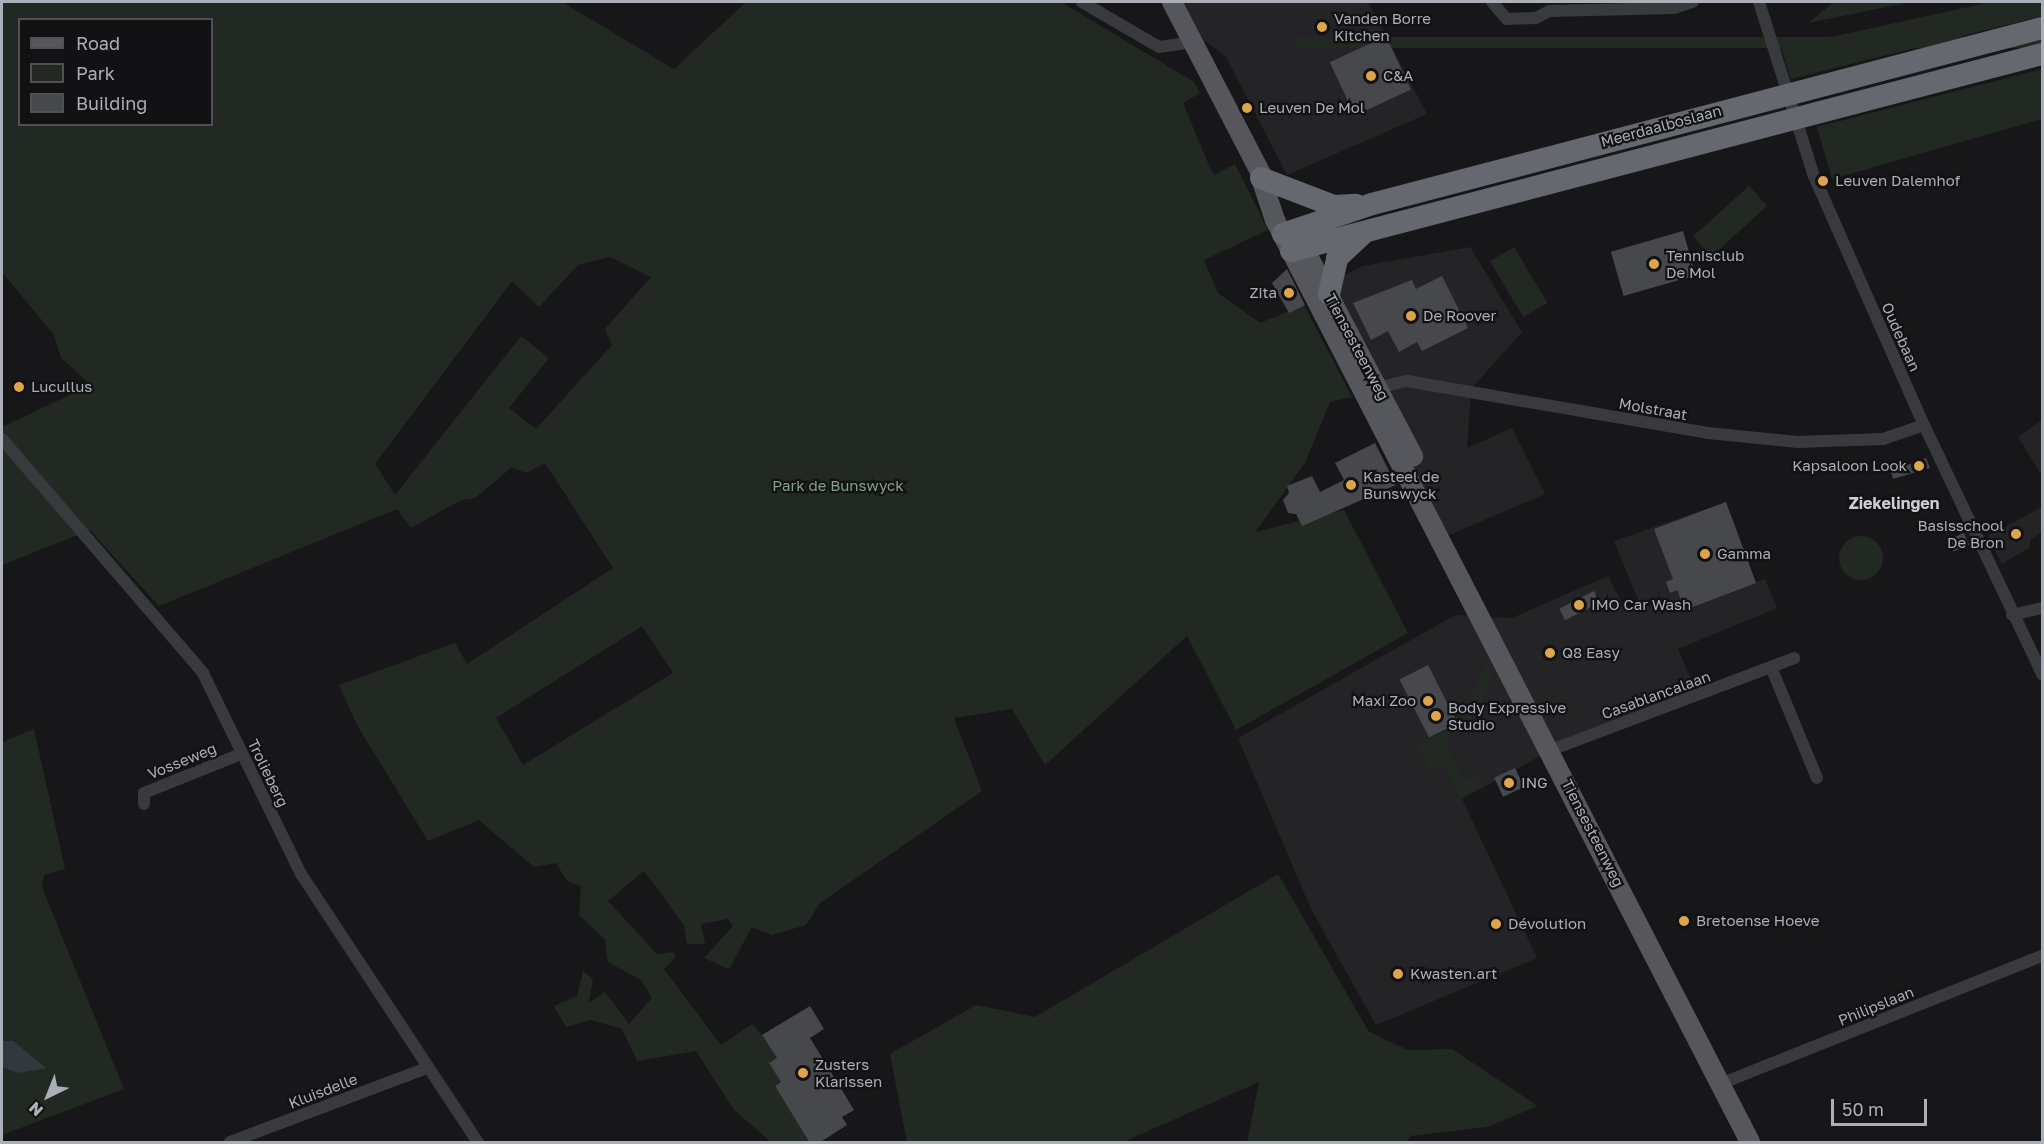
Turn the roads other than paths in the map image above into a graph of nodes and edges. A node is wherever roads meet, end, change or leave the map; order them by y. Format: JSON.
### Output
{"nodes":[{"id":1,"x":1082,"y":2,"type":"edge"},
{"id":2,"x":1172,"y":2,"type":"edge"},
{"id":3,"x":1492,"y":2,"type":"edge"},
{"id":4,"x":1693,"y":2,"type":"edge"},
{"id":5,"x":1759,"y":2,"type":"edge"},
{"id":6,"x":2043,"y":28,"type":"edge"},
{"id":7,"x":1194,"y":42,"type":"junction"},
{"id":8,"x":2043,"y":54,"type":"edge"},
{"id":9,"x":1261,"y":178,"type":"junction"},
{"id":10,"x":1372,"y":204,"type":"junction"},
{"id":11,"x":1380,"y":227,"type":"junction"},
{"id":12,"x":1293,"y":240,"type":"junction"},
{"id":13,"x":1329,"y":294,"type":"junction"},
{"id":14,"x":1378,"y":388,"type":"junction"},
{"id":15,"x":1924,"y":425,"type":"junction"},
{"id":16,"x":2,"y":439,"type":"edge"},
{"id":17,"x":1435,"y":524,"type":"junction"},
{"id":18,"x":2043,"y":608,"type":"edge"},
{"id":19,"x":2012,"y":615,"type":"junction"},
{"id":20,"x":1794,"y":658,"type":"dead end"},
{"id":21,"x":1771,"y":667,"type":"junction"},
{"id":22,"x":2043,"y":674,"type":"edge"},
{"id":23,"x":1551,"y":750,"type":"junction"},
{"id":24,"x":241,"y":754,"type":"junction"},
{"id":25,"x":1817,"y":778,"type":"dead end"},
{"id":26,"x":144,"y":804,"type":"dead end"},
{"id":27,"x":2043,"y":956,"type":"edge"},
{"id":28,"x":427,"y":1068,"type":"junction"},
{"id":29,"x":1720,"y":1084,"type":"junction"},
{"id":30,"x":249,"y":1139,"type":"edge"},
{"id":31,"x":230,"y":1143,"type":"edge"},
{"id":32,"x":478,"y":1143,"type":"edge"},
{"id":33,"x":1750,"y":1143,"type":"edge"}],
"edges":[{"from":1,"to":7,"type":"street"},
{"from":2,"to":7,"type":"main road","name":"Tiensesteenweg"},
{"from":3,"to":4,"type":"street"},
{"from":5,"to":15,"type":"street","name":"Oudebaan"},
{"from":6,"to":10,"type":"highway","name":"Meerdaalboslaan"},
{"from":7,"to":9,"type":"main road","name":"Tiensesteenweg"},
{"from":8,"to":11,"type":"highway","name":"Meerdaalboslaan"},
{"from":9,"to":10,"type":"highway"},
{"from":9,"to":12,"type":"main road","name":"Tiensesteenweg"},
{"from":10,"to":12,"type":"highway","name":"Meerdaalboslaan"},
{"from":11,"to":12,"type":"highway","name":"Meerdaalboslaan"},
{"from":11,"to":13,"type":"highway"},
{"from":12,"to":13,"type":"main road","name":"Tiensesteenweg"},
{"from":12,"to":17,"type":"main road","name":"Tiensesteenweg"},
{"from":13,"to":14,"type":"main road","name":"Tiensesteenweg"},
{"from":14,"to":15,"type":"street","name":"Molstraat"},
{"from":14,"to":17,"type":"main road","name":"Tiensesteenweg"},
{"from":15,"to":19,"type":"street","name":"Oudebaan"},
{"from":16,"to":24,"type":"street","name":"Trolieberg"},
{"from":17,"to":23,"type":"main road","name":"Tiensesteenweg"},
{"from":18,"to":19,"type":"street"},
{"from":19,"to":22,"type":"street","name":"Oudebaan"},
{"from":20,"to":21,"type":"street","name":"Casablancalaan"},
{"from":21,"to":23,"type":"street","name":"Casablancalaan"},
{"from":21,"to":25,"type":"street"},
{"from":23,"to":29,"type":"main road","name":"Tiensesteenweg"},
{"from":24,"to":26,"type":"street","name":"Vosseweg"},
{"from":24,"to":28,"type":"street","name":"Trolieberg"},
{"from":27,"to":29,"type":"street","name":"Philipslaan"},
{"from":28,"to":30,"type":"street","name":"Kluisdelle"},
{"from":28,"to":32,"type":"street","name":"Trolieberg"},
{"from":29,"to":33,"type":"main road","name":"Tiensesteenweg"},
{"from":30,"to":31,"type":"street","name":"Kluisdelle"}]}
